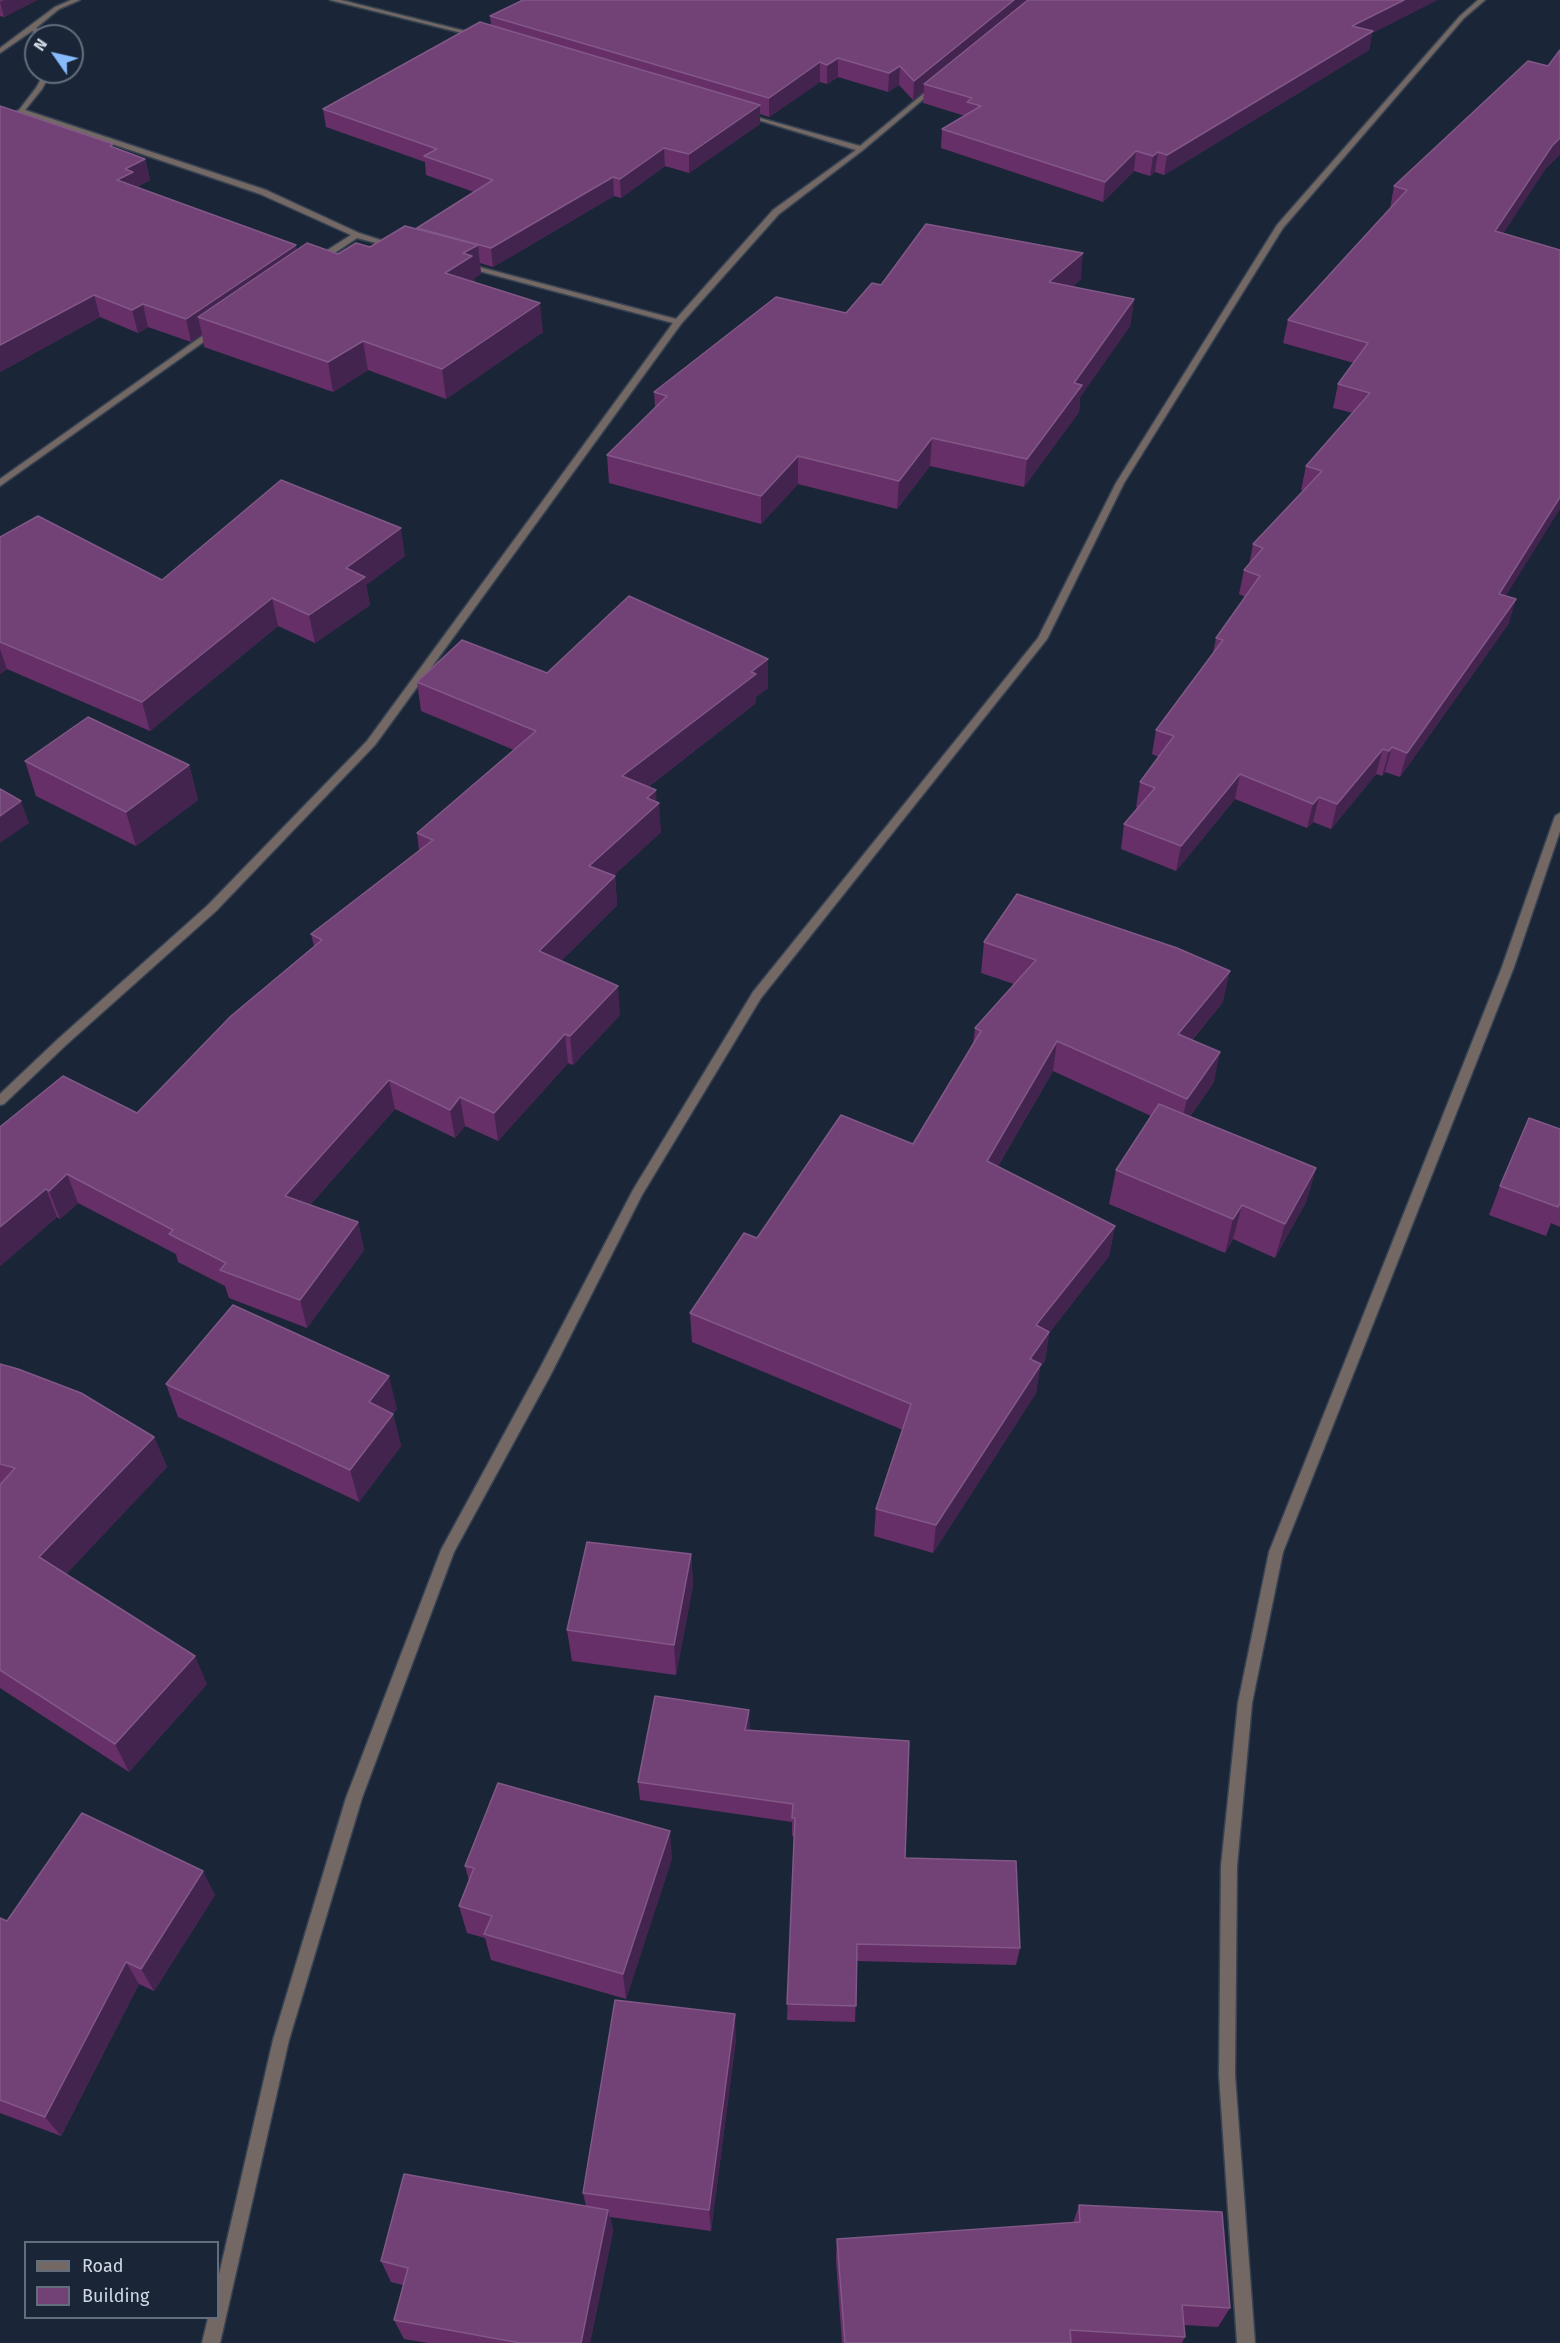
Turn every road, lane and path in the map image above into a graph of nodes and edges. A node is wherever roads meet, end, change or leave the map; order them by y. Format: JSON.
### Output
{"nodes":[{"id":1,"x":77,"y":0,"type":"edge"},
{"id":2,"x":333,"y":0,"type":"edge"},
{"id":3,"x":1482,"y":0,"type":"edge"},
{"id":4,"x":37,"y":24,"type":"edge"},
{"id":5,"x":480,"y":28,"type":"edge"},
{"id":6,"x":471,"y":33,"type":"junction"},
{"id":7,"x":24,"y":34,"type":"edge"},
{"id":8,"x":482,"y":36,"type":"edge"},
{"id":9,"x":0,"y":51,"type":"edge"},
{"id":10,"x":944,"y":81,"type":"edge"},
{"id":11,"x":42,"y":84,"type":"edge"},
{"id":12,"x":21,"y":111,"type":"junction"},
{"id":13,"x":735,"y":111,"type":"edge"},
{"id":14,"x":0,"y":121,"type":"edge"},
{"id":15,"x":861,"y":149,"type":"junction"},
{"id":16,"x":356,"y":235,"type":"junction"},
{"id":17,"x":402,"y":248,"type":"edge"},
{"id":18,"x":459,"y":263,"type":"edge"},
{"id":19,"x":306,"y":268,"type":"edge"},
{"id":20,"x":678,"y":322,"type":"junction"},
{"id":21,"x":221,"y":327,"type":"edge"},
{"id":22,"x":0,"y":483,"type":"edge"},
{"id":23,"x":1560,"y":816,"type":"edge"},
{"id":24,"x":0,"y":1101,"type":"edge"},
{"id":25,"x":219,"y":2307,"type":"edge"},
{"id":26,"x":216,"y":2319,"type":"edge"},
{"id":27,"x":211,"y":2343,"type":"edge"},
{"id":28,"x":1246,"y":2343,"type":"edge"}],
"edges":[{"from":1,"to":4,"type":"street"},
{"from":2,"to":6,"type":"street"},
{"from":3,"to":25,"type":"street"},
{"from":5,"to":6,"type":"street"},
{"from":6,"to":8,"type":"street"},
{"from":7,"to":9,"type":"street"},
{"from":10,"to":15,"type":"street"},
{"from":11,"to":12,"type":"street"},
{"from":12,"to":14,"type":"street"},
{"from":12,"to":16,"type":"street"},
{"from":13,"to":15,"type":"street"},
{"from":15,"to":20,"type":"street"},
{"from":16,"to":17,"type":"street"},
{"from":16,"to":19,"type":"street"},
{"from":18,"to":20,"type":"street"},
{"from":20,"to":24,"type":"street"},
{"from":21,"to":22,"type":"street"},
{"from":23,"to":28,"type":"street"},
{"from":26,"to":27,"type":"street"}]}
